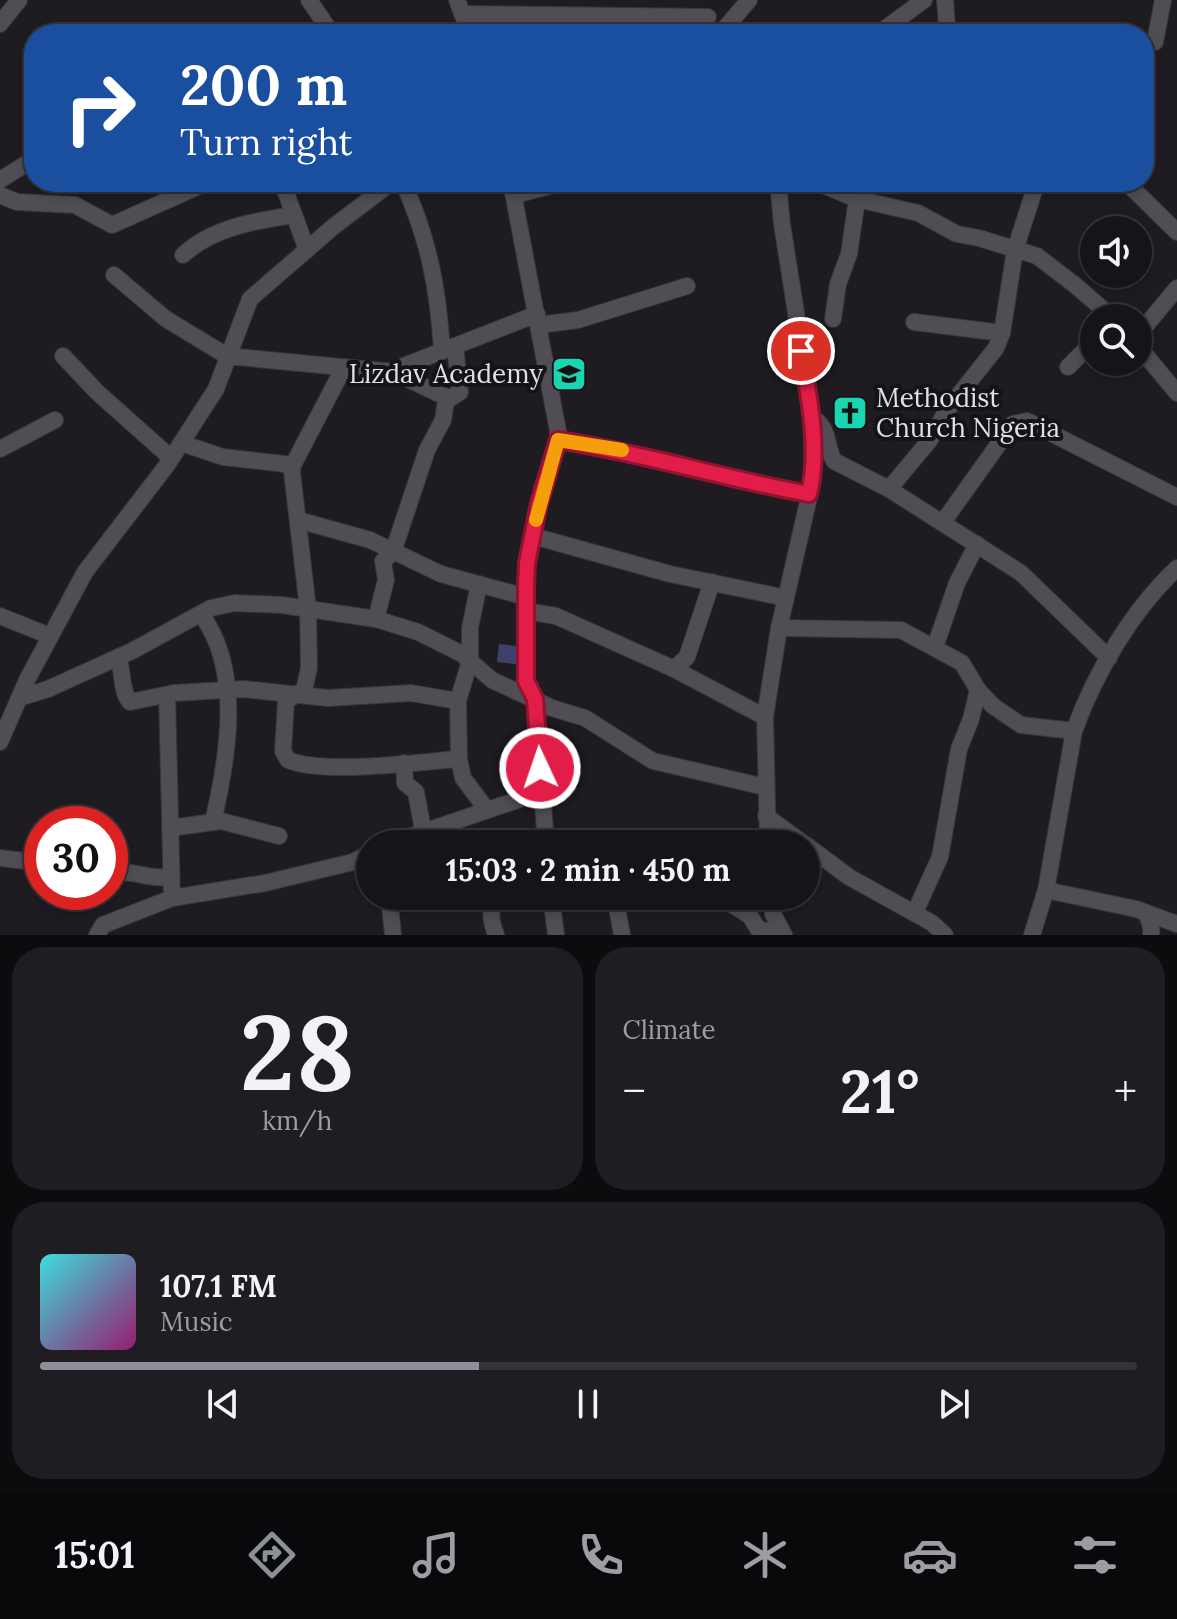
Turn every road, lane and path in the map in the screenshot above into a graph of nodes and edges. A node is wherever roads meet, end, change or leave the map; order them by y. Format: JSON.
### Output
{"nodes":[{"id":1,"x":19,"y":0,"type":"edge"},
{"id":2,"x":309,"y":0,"type":"edge"},
{"id":3,"x":700,"y":0,"type":"edge"},
{"id":4,"x":749,"y":0,"type":"edge"},
{"id":5,"x":924,"y":0,"type":"edge"},
{"id":6,"x":945,"y":0,"type":"edge"},
{"id":7,"x":1163,"y":0,"type":"edge"},
{"id":8,"x":460,"y":7,"type":"edge"},
{"id":9,"x":708,"y":17,"type":"junction"},
{"id":10,"x":0,"y":24,"type":"edge"},
{"id":11,"x":325,"y":24,"type":"edge"},
{"id":12,"x":712,"y":24,"type":"edge"},
{"id":13,"x":726,"y":24,"type":"edge"},
{"id":14,"x":892,"y":24,"type":"edge"},
{"id":15,"x":947,"y":24,"type":"edge"},
{"id":16,"x":1155,"y":42,"type":"dead end"},
{"id":17,"x":24,"y":165,"type":"edge"},
{"id":18,"x":0,"y":180,"type":"edge"},
{"id":19,"x":186,"y":192,"type":"edge"},
{"id":20,"x":286,"y":192,"type":"edge"},
{"id":21,"x":380,"y":192,"type":"edge"},
{"id":22,"x":408,"y":192,"type":"edge"},
{"id":23,"x":514,"y":192,"type":"edge"},
{"id":24,"x":779,"y":192,"type":"edge"},
{"id":25,"x":847,"y":192,"type":"edge"},
{"id":26,"x":1034,"y":192,"type":"edge"},
{"id":27,"x":1136,"y":192,"type":"edge"},
{"id":28,"x":0,"y":195,"type":"edge"},
{"id":29,"x":857,"y":199,"type":"junction"},
{"id":30,"x":294,"y":215,"type":"junction"},
{"id":31,"x":1177,"y":232,"type":"edge"},
{"id":32,"x":307,"y":250,"type":"junction"},
{"id":33,"x":1015,"y":250,"type":"junction"},
{"id":34,"x":183,"y":255,"type":"dead end"},
{"id":35,"x":114,"y":275,"type":"dead end"},
{"id":36,"x":687,"y":286,"type":"dead end"},
{"id":37,"x":1177,"y":288,"type":"edge"},
{"id":38,"x":1097,"y":304,"type":"edge"},
{"id":39,"x":1152,"y":318,"type":"edge"},
{"id":40,"x":833,"y":319,"type":"dead end"},
{"id":41,"x":538,"y":320,"type":"junction"},
{"id":42,"x":914,"y":322,"type":"dead end"},
{"id":43,"x":1002,"y":333,"type":"junction"},
{"id":44,"x":448,"y":348,"type":"junction"},
{"id":45,"x":1080,"y":355,"type":"edge"},
{"id":46,"x":63,"y":356,"type":"dead end"},
{"id":47,"x":227,"y":356,"type":"junction"},
{"id":48,"x":1152,"y":363,"type":"edge"},
{"id":49,"x":344,"y":367,"type":"junction"},
{"id":50,"x":1068,"y":367,"type":"dead end"},
{"id":51,"x":391,"y":371,"type":"junction"},
{"id":52,"x":1177,"y":393,"type":"edge"},
{"id":53,"x":448,"y":398,"type":"junction"},
{"id":54,"x":811,"y":417,"type":"junction"},
{"id":55,"x":55,"y":420,"type":"dead end"},
{"id":56,"x":558,"y":440,"type":"junction"},
{"id":57,"x":181,"y":443,"type":"junction"},
{"id":58,"x":0,"y":449,"type":"edge"},
{"id":59,"x":171,"y":458,"type":"junction"},
{"id":60,"x":834,"y":461,"type":"junction"},
{"id":61,"x":293,"y":465,"type":"junction"},
{"id":62,"x":811,"y":487,"type":"junction"},
{"id":63,"x":889,"y":489,"type":"junction"},
{"id":64,"x":1177,"y":497,"type":"edge"},
{"id":65,"x":298,"y":520,"type":"junction"},
{"id":66,"x":943,"y":522,"type":"junction"},
{"id":67,"x":533,"y":536,"type":"junction"},
{"id":68,"x":977,"y":544,"type":"junction"},
{"id":69,"x":393,"y":552,"type":"junction"},
{"id":70,"x":1177,"y":568,"type":"edge"},
{"id":71,"x":712,"y":582,"type":"junction"},
{"id":72,"x":479,"y":584,"type":"junction"},
{"id":73,"x":786,"y":598,"type":"junction"},
{"id":74,"x":526,"y":604,"type":"junction"},
{"id":75,"x":308,"y":609,"type":"junction"},
{"id":76,"x":201,"y":614,"type":"junction"},
{"id":77,"x":0,"y":616,"type":"edge"},
{"id":78,"x":376,"y":619,"type":"junction"},
{"id":79,"x":779,"y":628,"type":"junction"},
{"id":80,"x":50,"y":636,"type":"junction"},
{"id":81,"x":935,"y":647,"type":"junction"},
{"id":82,"x":118,"y":657,"type":"junction"},
{"id":83,"x":1109,"y":658,"type":"junction"},
{"id":84,"x":470,"y":661,"type":"junction"},
{"id":85,"x":674,"y":669,"type":"junction"},
{"id":86,"x":978,"y":690,"type":"junction"},
{"id":87,"x":228,"y":691,"type":"junction"},
{"id":88,"x":300,"y":694,"type":"junction"},
{"id":89,"x":167,"y":695,"type":"junction"},
{"id":90,"x":19,"y":698,"type":"junction"},
{"id":91,"x":535,"y":699,"type":"junction"},
{"id":92,"x":458,"y":701,"type":"junction"},
{"id":93,"x":765,"y":717,"type":"junction"},
{"id":94,"x":1074,"y":731,"type":"junction"},
{"id":95,"x":0,"y":742,"type":"edge"},
{"id":96,"x":459,"y":759,"type":"junction"},
{"id":97,"x":404,"y":763,"type":"junction"},
{"id":98,"x":765,"y":787,"type":"junction"},
{"id":99,"x":541,"y":792,"type":"junction"},
{"id":100,"x":487,"y":810,"type":"junction"},
{"id":101,"x":766,"y":816,"type":"junction"},
{"id":102,"x":213,"y":822,"type":"junction"},
{"id":103,"x":170,"y":828,"type":"junction"},
{"id":104,"x":423,"y":830,"type":"joint"},
{"id":105,"x":545,"y":830,"type":"edge"},
{"id":106,"x":767,"y":830,"type":"edge"},
{"id":107,"x":785,"y":830,"type":"edge"},
{"id":108,"x":279,"y":836,"type":"dead end"},
{"id":109,"x":820,"y":856,"type":"edge"},
{"id":110,"x":0,"y":858,"type":"edge"},
{"id":111,"x":356,"y":860,"type":"edge"},
{"id":112,"x":24,"y":861,"type":"edge"},
{"id":113,"x":128,"y":871,"type":"edge"},
{"id":114,"x":171,"y":877,"type":"junction"},
{"id":115,"x":1046,"y":890,"type":"junction"},
{"id":116,"x":172,"y":898,"type":"junction"},
{"id":117,"x":390,"y":910,"type":"edge"},
{"id":118,"x":492,"y":910,"type":"edge"},
{"id":119,"x":553,"y":910,"type":"edge"},
{"id":120,"x":618,"y":910,"type":"edge"},
{"id":121,"x":741,"y":910,"type":"edge"},
{"id":122,"x":765,"y":910,"type":"edge"},
{"id":123,"x":773,"y":910,"type":"edge"},
{"id":124,"x":915,"y":912,"type":"junction"},
{"id":125,"x":1147,"y":914,"type":"junction"},
{"id":126,"x":750,"y":916,"type":"junction"},
{"id":127,"x":1177,"y":924,"type":"edge"},
{"id":128,"x":97,"y":935,"type":"edge"},
{"id":129,"x":393,"y":935,"type":"edge"},
{"id":130,"x":496,"y":935,"type":"edge"},
{"id":131,"x":556,"y":935,"type":"edge"},
{"id":132,"x":622,"y":935,"type":"edge"},
{"id":133,"x":784,"y":935,"type":"edge"},
{"id":134,"x":945,"y":935,"type":"edge"},
{"id":135,"x":1032,"y":935,"type":"edge"},
{"id":136,"x":1151,"y":935,"type":"edge"}],
"edges":[{"from":1,"to":10,"type":"street"},
{"from":2,"to":11,"type":"street"},
{"from":3,"to":9,"type":"street"},
{"from":4,"to":13,"type":"street"},
{"from":5,"to":14,"type":"street"},
{"from":6,"to":15,"type":"street"},
{"from":7,"to":16,"type":"street"},
{"from":8,"to":9,"type":"street"},
{"from":9,"to":12,"type":"street"},
{"from":17,"to":18,"type":"street"},
{"from":19,"to":28,"type":"street"},
{"from":20,"to":30,"type":"street"},
{"from":21,"to":32,"type":"street"},
{"from":22,"to":44,"type":"street"},
{"from":23,"to":41,"type":"street"},
{"from":24,"to":54,"type":"street"},
{"from":25,"to":29,"type":"street"},
{"from":26,"to":33,"type":"street"},
{"from":27,"to":31,"type":"street"},
{"from":29,"to":33,"type":"street"},
{"from":29,"to":40,"type":"street"},
{"from":30,"to":32,"type":"street"},
{"from":30,"to":34,"type":"street"},
{"from":32,"to":47,"type":"street"},
{"from":33,"to":38,"type":"street"},
{"from":33,"to":43,"type":"street"},
{"from":35,"to":47,"type":"street"},
{"from":36,"to":41,"type":"street"},
{"from":37,"to":39,"type":"street"},
{"from":41,"to":44,"type":"street"},
{"from":41,"to":56,"type":"street"},
{"from":42,"to":43,"type":"street"},
{"from":43,"to":63,"type":"street"},
{"from":44,"to":51,"type":"street"},
{"from":44,"to":53,"type":"street"},
{"from":45,"to":50,"type":"street"},
{"from":46,"to":59,"type":"street"},
{"from":47,"to":49,"type":"street"},
{"from":47,"to":57,"type":"street"},
{"from":48,"to":52,"type":"street"},
{"from":49,"to":51,"type":"street"},
{"from":49,"to":61,"type":"street"},
{"from":51,"to":53,"type":"street"},
{"from":53,"to":69,"type":"street"},
{"from":54,"to":60,"type":"street"},
{"from":54,"to":62,"type":"street"},
{"from":55,"to":58,"type":"street"},
{"from":56,"to":62,"type":"street"},
{"from":56,"to":67,"type":"street"},
{"from":57,"to":59,"type":"street"},
{"from":57,"to":61,"type":"street"},
{"from":59,"to":80,"type":"street"},
{"from":60,"to":62,"type":"street"},
{"from":60,"to":63,"type":"street"},
{"from":61,"to":65,"type":"street"},
{"from":62,"to":73,"type":"street"},
{"from":63,"to":66,"type":"street"},
{"from":64,"to":66,"type":"street"},
{"from":65,"to":69,"type":"street"},
{"from":65,"to":75,"type":"street"},
{"from":66,"to":68,"type":"street"},
{"from":67,"to":71,"type":"street"},
{"from":67,"to":74,"type":"street"},
{"from":68,"to":81,"type":"street"},
{"from":68,"to":83,"type":"street"},
{"from":69,"to":72,"type":"street"},
{"from":69,"to":78,"type":"street"},
{"from":70,"to":83,"type":"street"},
{"from":71,"to":73,"type":"street"},
{"from":71,"to":85,"type":"street"},
{"from":72,"to":74,"type":"street"},
{"from":72,"to":84,"type":"street"},
{"from":73,"to":79,"type":"street"},
{"from":74,"to":85,"type":"street"},
{"from":74,"to":91,"type":"street"},
{"from":75,"to":76,"type":"street"},
{"from":75,"to":78,"type":"street"},
{"from":75,"to":88,"type":"street"},
{"from":76,"to":82,"type":"street"},
{"from":76,"to":87,"type":"street"},
{"from":77,"to":80,"type":"street"},
{"from":78,"to":84,"type":"street"},
{"from":79,"to":81,"type":"street"},
{"from":79,"to":93,"type":"street"},
{"from":80,"to":90,"type":"street"},
{"from":81,"to":86,"type":"street"},
{"from":82,"to":89,"type":"street"},
{"from":82,"to":90,"type":"street"},
{"from":83,"to":94,"type":"street"},
{"from":84,"to":91,"type":"street"},
{"from":84,"to":92,"type":"street"},
{"from":85,"to":93,"type":"street"},
{"from":86,"to":94,"type":"street"},
{"from":86,"to":124,"type":"street"},
{"from":87,"to":88,"type":"street"},
{"from":87,"to":89,"type":"street"},
{"from":87,"to":102,"type":"street"},
{"from":88,"to":92,"type":"street"},
{"from":88,"to":97,"type":"street"},
{"from":89,"to":103,"type":"street"},
{"from":90,"to":95,"type":"street"},
{"from":91,"to":98,"type":"street"},
{"from":91,"to":99,"type":"street"},
{"from":92,"to":96,"type":"street"},
{"from":93,"to":98,"type":"street"},
{"from":94,"to":115,"type":"street"},
{"from":96,"to":97,"type":"street"},
{"from":96,"to":100,"type":"street"},
{"from":97,"to":104,"type":"street"},
{"from":98,"to":101,"type":"street"},
{"from":99,"to":100,"type":"street"},
{"from":99,"to":105,"type":"street"},
{"from":100,"to":104,"type":"street"},
{"from":101,"to":106,"type":"street"},
{"from":101,"to":107,"type":"street"},
{"from":102,"to":103,"type":"street"},
{"from":102,"to":108,"type":"street"},
{"from":103,"to":114,"type":"street"},
{"from":109,"to":124,"type":"street"},
{"from":110,"to":112,"type":"street"},
{"from":111,"to":116,"type":"street"},
{"from":113,"to":114,"type":"street"},
{"from":114,"to":116,"type":"street"},
{"from":115,"to":125,"type":"street"},
{"from":115,"to":135,"type":"street"},
{"from":116,"to":128,"type":"street"},
{"from":117,"to":129,"type":"street"},
{"from":118,"to":130,"type":"street"},
{"from":119,"to":131,"type":"street"},
{"from":120,"to":132,"type":"street"},
{"from":121,"to":126,"type":"street"},
{"from":122,"to":126,"type":"street"},
{"from":123,"to":133,"type":"street"},
{"from":124,"to":134,"type":"street"},
{"from":125,"to":127,"type":"street"},
{"from":125,"to":136,"type":"street"},
{"from":126,"to":133,"type":"street"}]}
